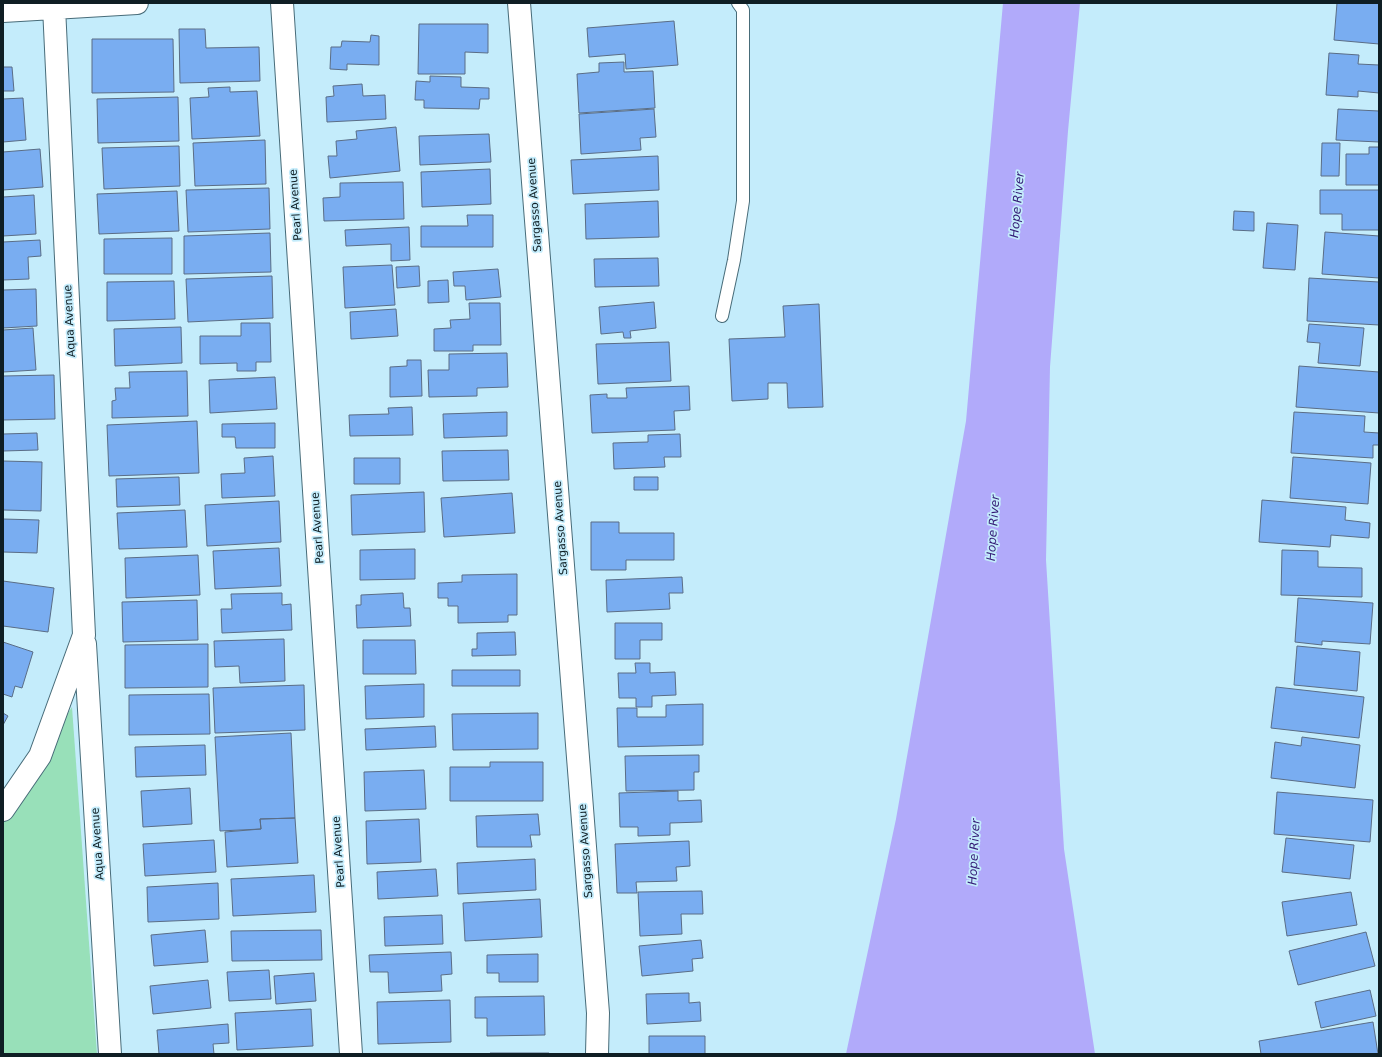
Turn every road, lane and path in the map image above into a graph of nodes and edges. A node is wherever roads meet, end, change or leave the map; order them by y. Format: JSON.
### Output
{"nodes":[{"id":1,"x":137,"y":3,"type":"edge"},
{"id":2,"x":282,"y":3,"type":"edge"},
{"id":3,"x":518,"y":3,"type":"edge"},
{"id":4,"x":738,"y":3,"type":"edge"},
{"id":5,"x":54,"y":7,"type":"junction"},
{"id":6,"x":3,"y":11,"type":"edge"},
{"id":7,"x":722,"y":316,"type":"dead end"},
{"id":8,"x":84,"y":635,"type":"junction"},
{"id":9,"x":3,"y":810,"type":"edge"},
{"id":10,"x":110,"y":1054,"type":"edge"},
{"id":11,"x":351,"y":1054,"type":"edge"},
{"id":12,"x":597,"y":1054,"type":"edge"}],
"edges":[{"from":1,"to":5,"type":"street"},
{"from":2,"to":11,"type":"street","name":"Pearl Avenue"},
{"from":3,"to":12,"type":"street","name":"Sargasso Avenue"},
{"from":4,"to":7,"type":"lane"},
{"from":5,"to":6,"type":"street"},
{"from":5,"to":8,"type":"street","name":"Aqua Avenue"},
{"from":8,"to":9,"type":"street","name":"Aqua Avenue"},
{"from":8,"to":10,"type":"street","name":"Aqua Avenue"}]}
